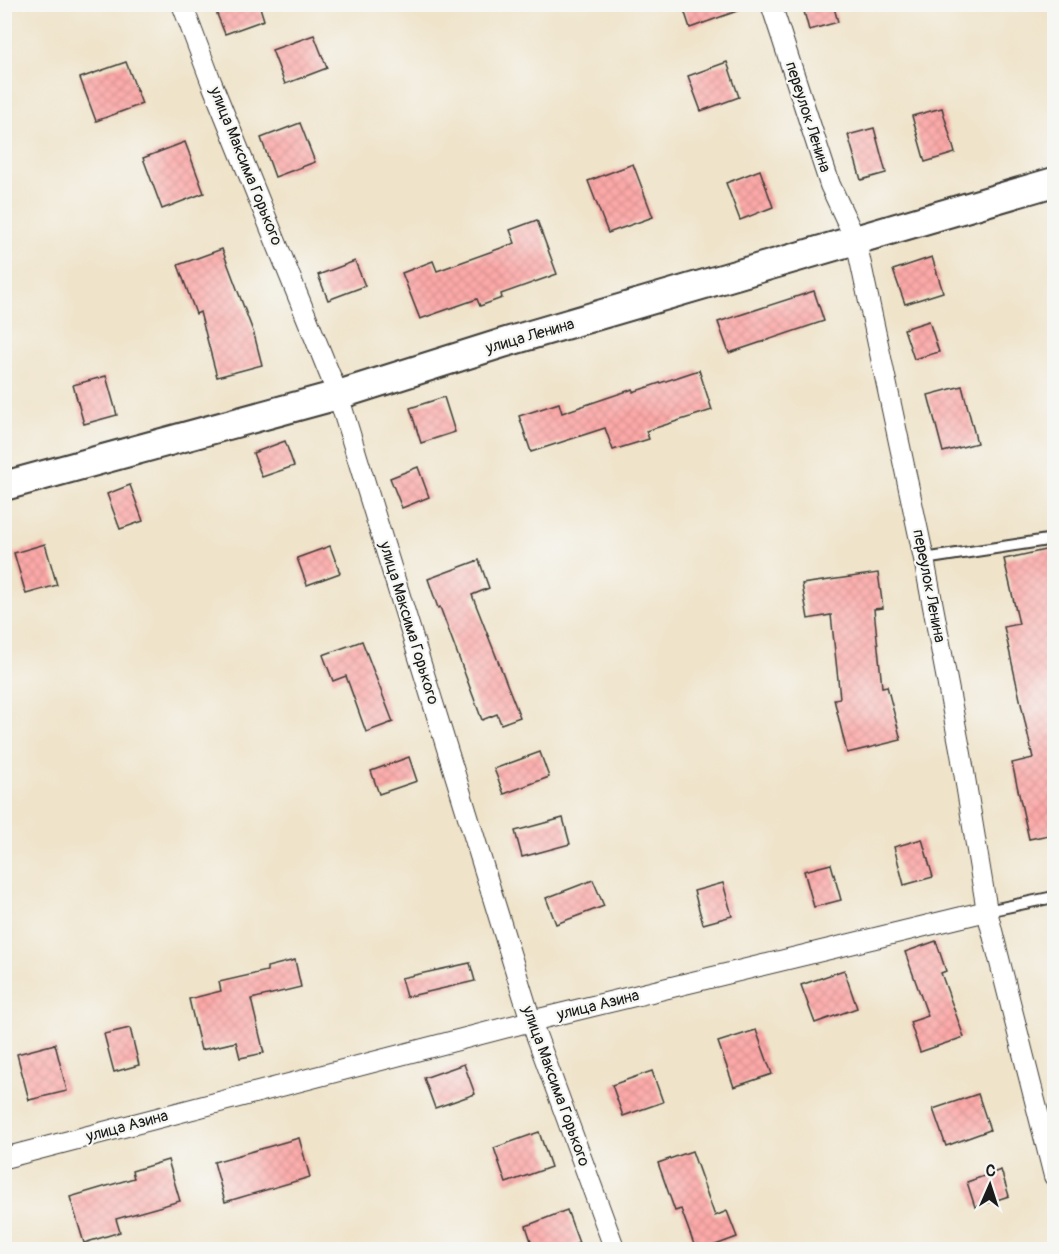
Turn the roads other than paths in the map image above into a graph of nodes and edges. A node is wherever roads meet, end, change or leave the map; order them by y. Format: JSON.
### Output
{"nodes":[{"id":1,"x":182,"y":4,"type":"edge"},
{"id":2,"x":771,"y":4,"type":"edge"},
{"id":3,"x":1054,"y":182,"type":"edge"},
{"id":4,"x":856,"y":241,"type":"junction"},
{"id":5,"x":338,"y":395,"type":"junction"},
{"id":6,"x":4,"y":486,"type":"edge"},
{"id":7,"x":1054,"y":539,"type":"edge"},
{"id":8,"x":924,"y":559,"type":"junction"},
{"id":9,"x":1054,"y":897,"type":"edge"},
{"id":10,"x":987,"y":911,"type":"junction"},
{"id":11,"x":531,"y":1021,"type":"junction"},
{"id":12,"x":4,"y":1158,"type":"edge"},
{"id":13,"x":1054,"y":1176,"type":"edge"},
{"id":14,"x":615,"y":1250,"type":"edge"}],
"edges":[{"from":1,"to":5,"type":"street","name":"улица Максима Горького"},
{"from":2,"to":4,"type":"street","name":"переулок Ленина"},
{"from":3,"to":4,"type":"street","name":"улица Ленина"},
{"from":4,"to":5,"type":"street","name":"улица Ленина"},
{"from":4,"to":8,"type":"street","name":"переулок Ленина"},
{"from":5,"to":6,"type":"street","name":"улица Ленина"},
{"from":5,"to":11,"type":"street","name":"улица Максима Горького"},
{"from":7,"to":8,"type":"lane"},
{"from":8,"to":10,"type":"street","name":"переулок Ленина"},
{"from":9,"to":10,"type":"lane","name":"улица Азина"},
{"from":10,"to":11,"type":"street","name":"улица Азина"},
{"from":10,"to":13,"type":"street","name":"переулок Ленина"},
{"from":11,"to":12,"type":"street","name":"улица Азина"},
{"from":11,"to":14,"type":"street","name":"улица Максима Горького"}]}
